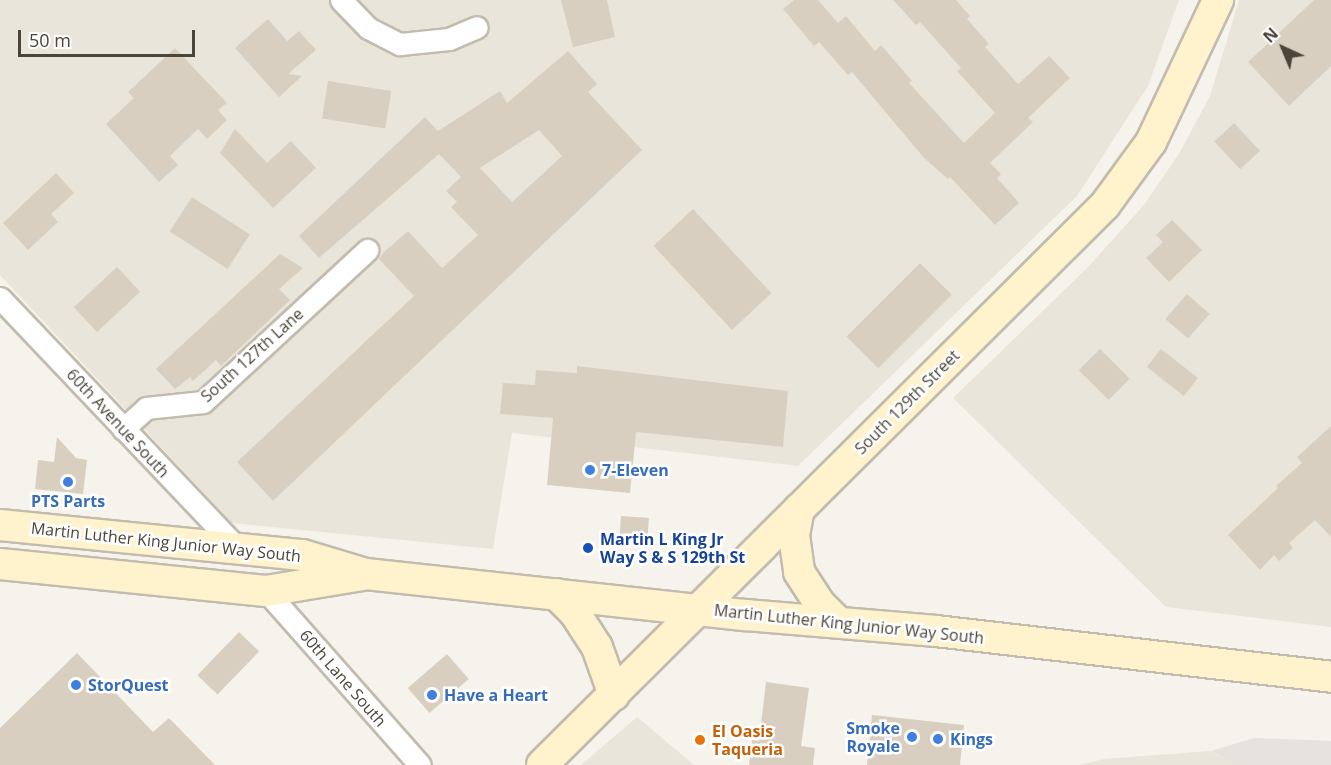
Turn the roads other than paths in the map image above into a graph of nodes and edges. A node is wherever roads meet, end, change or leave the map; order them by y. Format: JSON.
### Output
{"nodes":[{"id":1,"x":341,"y":0,"type":"edge"},
{"id":2,"x":1218,"y":0,"type":"edge"},
{"id":3,"x":477,"y":27,"type":"dead end"},
{"id":4,"x":367,"y":250,"type":"dead end"},
{"id":5,"x":0,"y":298,"type":"edge"},
{"id":6,"x":123,"y":429,"type":"junction"},
{"id":7,"x":799,"y":509,"type":"junction"},
{"id":8,"x":0,"y":525,"type":"edge"},
{"id":9,"x":236,"y":548,"type":"junction"},
{"id":10,"x":0,"y":564,"type":"edge"},
{"id":11,"x":366,"y":574,"type":"junction"},
{"id":12,"x":266,"y":591,"type":"junction"},
{"id":13,"x":556,"y":594,"type":"junction"},
{"id":14,"x":699,"y":609,"type":"junction"},
{"id":15,"x":838,"y":622,"type":"junction"},
{"id":16,"x":1331,"y":677,"type":"edge"},
{"id":17,"x":614,"y":695,"type":"junction"},
{"id":18,"x":420,"y":765,"type":"edge"},
{"id":19,"x":543,"y":765,"type":"edge"}],
"edges":[{"from":1,"to":3,"type":"street"},
{"from":2,"to":7,"type":"main road","name":"South 129th Street"},
{"from":4,"to":6,"type":"street","name":"South 127th Lane"},
{"from":5,"to":6,"type":"street","name":"60th Avenue South"},
{"from":6,"to":9,"type":"street","name":"60th Avenue South"},
{"from":7,"to":14,"type":"main road","name":"South 129th Street"},
{"from":7,"to":15,"type":"main road"},
{"from":8,"to":9,"type":"main road","name":"Martin Luther King Junior Way South"},
{"from":9,"to":11,"type":"main road","name":"Martin Luther King Junior Way South"},
{"from":10,"to":12,"type":"main road","name":"Martin Luther King Junior Way South"},
{"from":11,"to":12,"type":"main road","name":"Martin Luther King Junior Way South"},
{"from":11,"to":13,"type":"main road","name":"Martin Luther King Junior Way South"},
{"from":12,"to":18,"type":"street","name":"60th Lane South"},
{"from":13,"to":14,"type":"main road","name":"Martin Luther King Junior Way South"},
{"from":13,"to":17,"type":"main road"},
{"from":14,"to":15,"type":"main road","name":"Martin Luther King Junior Way South"},
{"from":14,"to":17,"type":"main road","name":"South 129th Street"},
{"from":15,"to":16,"type":"main road","name":"Martin Luther King Junior Way South"},
{"from":17,"to":19,"type":"main road","name":"South 129th Street"}]}
